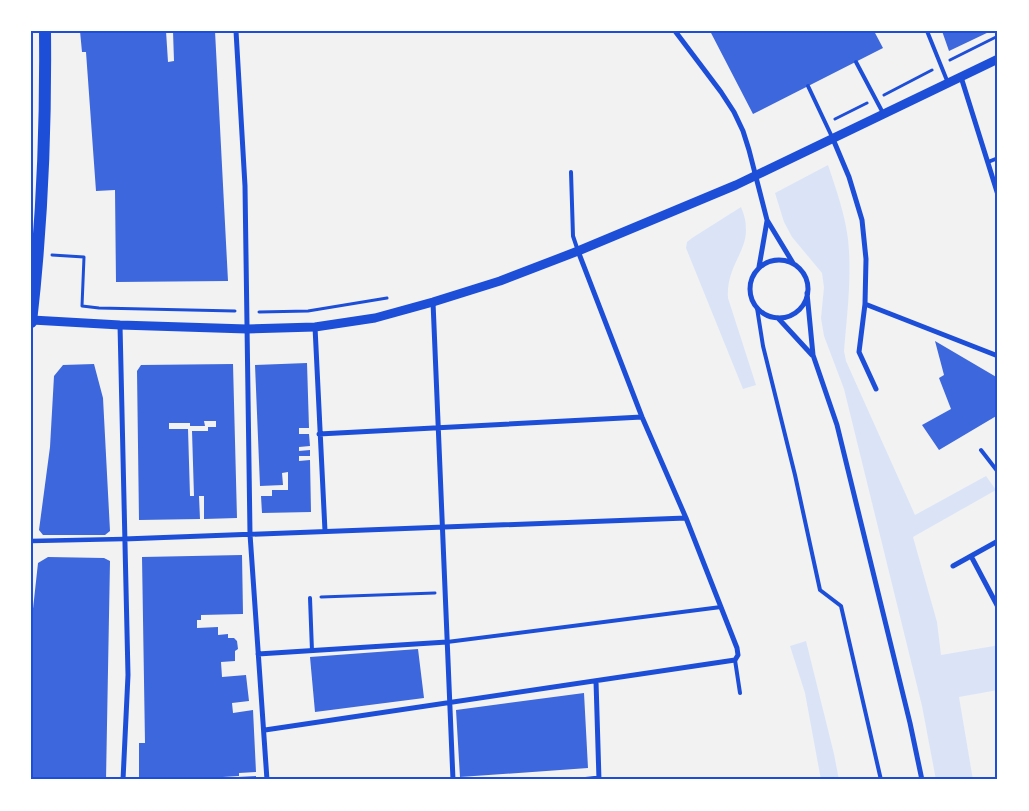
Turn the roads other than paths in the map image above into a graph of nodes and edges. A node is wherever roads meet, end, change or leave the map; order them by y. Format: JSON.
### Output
{"nodes":[{"id":1,"x":45,"y":31,"type":"edge"},
{"id":2,"x":236,"y":31,"type":"edge"},
{"id":3,"x":676,"y":31,"type":"edge"},
{"id":4,"x":927,"y":31,"type":"edge"},
{"id":5,"x":998,"y":59,"type":"edge"},
{"id":6,"x":856,"y":62,"type":"dead end"},
{"id":7,"x":961,"y":77,"type":"junction"},
{"id":8,"x":948,"y":83,"type":"junction"},
{"id":9,"x":808,"y":86,"type":"dead end"},
{"id":10,"x":884,"y":114,"type":"junction"},
{"id":11,"x":833,"y":139,"type":"junction"},
{"id":12,"x":998,"y":158,"type":"edge"},
{"id":13,"x":988,"y":162,"type":"junction"},
{"id":14,"x":571,"y":172,"type":"dead end"},
{"id":15,"x":998,"y":195,"type":"edge"},
{"id":16,"x":767,"y":220,"type":"junction"},
{"id":17,"x":578,"y":251,"type":"junction"},
{"id":18,"x":793,"y":263,"type":"junction"},
{"id":19,"x":759,"y":267,"type":"junction"},
{"id":20,"x":807,"y":293,"type":"junction"},
{"id":21,"x":433,"y":302,"type":"junction"},
{"id":22,"x":865,"y":304,"type":"junction"},
{"id":23,"x":758,"y":308,"type":"junction"},
{"id":24,"x":778,"y":318,"type":"junction"},
{"id":25,"x":31,"y":321,"type":"edge"},
{"id":26,"x":120,"y":325,"type":"junction"},
{"id":27,"x":314,"y":327,"type":"junction"},
{"id":28,"x":247,"y":329,"type":"junction"},
{"id":29,"x":813,"y":355,"type":"junction"},
{"id":30,"x":998,"y":356,"type":"edge"},
{"id":31,"x":876,"y":389,"type":"dead end"},
{"id":32,"x":642,"y":417,"type":"junction"},
{"id":33,"x":439,"y":428,"type":"junction"},
{"id":34,"x":319,"y":434,"type":"junction"},
{"id":35,"x":981,"y":450,"type":"dead end"},
{"id":36,"x":998,"y":472,"type":"edge"},
{"id":37,"x":686,"y":518,"type":"junction"},
{"id":38,"x":443,"y":527,"type":"junction"},
{"id":39,"x":325,"y":531,"type":"junction"},
{"id":40,"x":250,"y":534,"type":"junction"},
{"id":41,"x":124,"y":539,"type":"junction"},
{"id":42,"x":31,"y":541,"type":"edge"},
{"id":43,"x":998,"y":541,"type":"edge"},
{"id":44,"x":970,"y":556,"type":"junction"},
{"id":45,"x":953,"y":566,"type":"dead end"},
{"id":46,"x":310,"y":598,"type":"road end"},
{"id":47,"x":721,"y":607,"type":"junction"},
{"id":48,"x":998,"y":607,"type":"edge"},
{"id":49,"x":447,"y":642,"type":"junction"},
{"id":50,"x":312,"y":651,"type":"junction"},
{"id":51,"x":258,"y":654,"type":"junction"},
{"id":52,"x":735,"y":660,"type":"junction"},
{"id":53,"x":596,"y":680,"type":"junction"},
{"id":54,"x":740,"y":693,"type":"dead end"},
{"id":55,"x":450,"y":703,"type":"junction"},
{"id":56,"x":265,"y":730,"type":"junction"},
{"id":57,"x":599,"y":779,"type":"edge"},
{"id":58,"x":123,"y":780,"type":"edge"},
{"id":59,"x":267,"y":780,"type":"edge"},
{"id":60,"x":453,"y":780,"type":"edge"},
{"id":61,"x":581,"y":780,"type":"edge"},
{"id":62,"x":880,"y":780,"type":"edge"},
{"id":63,"x":922,"y":780,"type":"edge"}],
"edges":[{"from":1,"to":25,"type":"main road"},
{"from":2,"to":28,"type":"street"},
{"from":3,"to":16,"type":"street"},
{"from":4,"to":8,"type":"lane"},
{"from":5,"to":7,"type":"street"},
{"from":6,"to":10,"type":"lane"},
{"from":7,"to":8,"type":"street"},
{"from":7,"to":13,"type":"street"},
{"from":8,"to":10,"type":"street"},
{"from":9,"to":11,"type":"lane"},
{"from":10,"to":11,"type":"street"},
{"from":11,"to":17,"type":"street"},
{"from":11,"to":22,"type":"street"},
{"from":12,"to":13,"type":"lane"},
{"from":13,"to":15,"type":"street"},
{"from":14,"to":17,"type":"lane"},
{"from":16,"to":18,"type":"street"},
{"from":16,"to":19,"type":"street"},
{"from":17,"to":21,"type":"street"},
{"from":17,"to":32,"type":"street"},
{"from":18,"to":19,"type":"street"},
{"from":18,"to":20,"type":"street"},
{"from":19,"to":23,"type":"street"},
{"from":20,"to":24,"type":"street"},
{"from":20,"to":29,"type":"street"},
{"from":21,"to":27,"type":"street"},
{"from":21,"to":33,"type":"street"},
{"from":22,"to":30,"type":"street"},
{"from":22,"to":31,"type":"street"},
{"from":23,"to":24,"type":"street"},
{"from":23,"to":62,"type":"lane"},
{"from":24,"to":29,"type":"street"},
{"from":25,"to":26,"type":"street"},
{"from":26,"to":28,"type":"street"},
{"from":26,"to":41,"type":"street"},
{"from":27,"to":28,"type":"street"},
{"from":27,"to":34,"type":"street"},
{"from":28,"to":40,"type":"street"},
{"from":29,"to":63,"type":"street"},
{"from":32,"to":33,"type":"street"},
{"from":32,"to":37,"type":"street"},
{"from":33,"to":34,"type":"street"},
{"from":33,"to":38,"type":"street"},
{"from":34,"to":39,"type":"street"},
{"from":35,"to":36,"type":"lane"},
{"from":37,"to":38,"type":"street"},
{"from":37,"to":47,"type":"street"},
{"from":38,"to":39,"type":"street"},
{"from":38,"to":49,"type":"street"},
{"from":39,"to":40,"type":"street"},
{"from":40,"to":41,"type":"street"},
{"from":40,"to":51,"type":"street"},
{"from":41,"to":42,"type":"street"},
{"from":41,"to":58,"type":"street"},
{"from":43,"to":44,"type":"street"},
{"from":44,"to":45,"type":"street"},
{"from":44,"to":48,"type":"street"},
{"from":46,"to":50,"type":"lane"},
{"from":47,"to":49,"type":"lane"},
{"from":47,"to":52,"type":"street"},
{"from":49,"to":50,"type":"street"},
{"from":49,"to":55,"type":"street"},
{"from":50,"to":51,"type":"street"},
{"from":51,"to":56,"type":"street"},
{"from":52,"to":53,"type":"street"},
{"from":52,"to":54,"type":"lane"},
{"from":53,"to":55,"type":"street"},
{"from":53,"to":57,"type":"street"},
{"from":55,"to":56,"type":"street"},
{"from":55,"to":60,"type":"street"},
{"from":56,"to":59,"type":"street"},
{"from":57,"to":61,"type":"street"}]}
